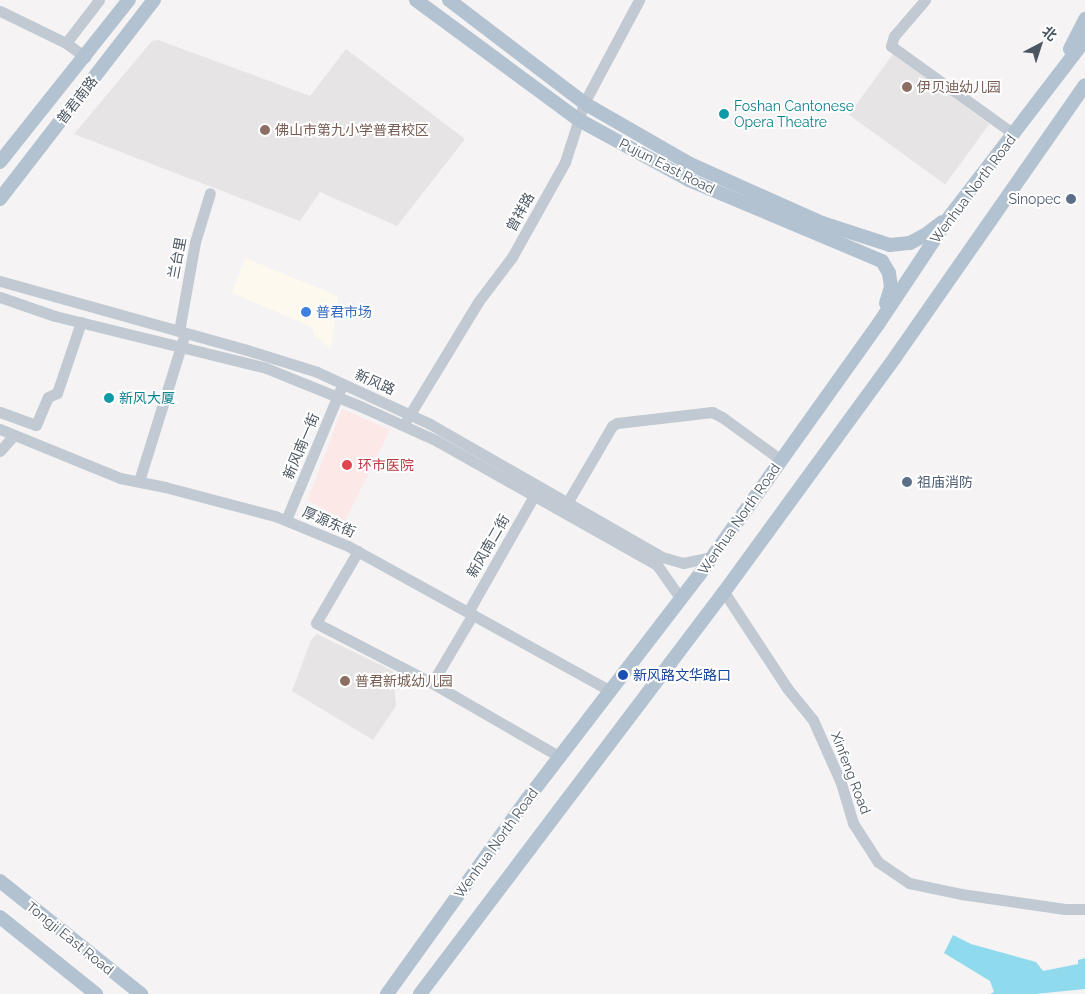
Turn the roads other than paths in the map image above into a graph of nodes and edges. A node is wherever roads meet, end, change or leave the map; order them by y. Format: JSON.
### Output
{"nodes":[{"id":1,"x":99,"y":0,"type":"edge"},
{"id":2,"x":129,"y":0,"type":"edge"},
{"id":3,"x":154,"y":0,"type":"edge"},
{"id":4,"x":416,"y":0,"type":"edge"},
{"id":5,"x":449,"y":0,"type":"edge"},
{"id":6,"x":639,"y":0,"type":"edge"},
{"id":7,"x":925,"y":0,"type":"edge"},
{"id":8,"x":0,"y":11,"type":"edge"},
{"id":9,"x":1085,"y":18,"type":"edge"},
{"id":10,"x":1085,"y":40,"type":"edge"},
{"id":11,"x":66,"y":43,"type":"junction"},
{"id":12,"x":85,"y":58,"type":"junction"},
{"id":13,"x":1055,"y":81,"type":"junction"},
{"id":14,"x":1085,"y":85,"type":"edge"},
{"id":15,"x":1085,"y":92,"type":"edge"},
{"id":16,"x":1074,"y":102,"type":"junction"},
{"id":17,"x":584,"y":103,"type":"junction"},
{"id":18,"x":579,"y":120,"type":"junction"},
{"id":19,"x":1014,"y":134,"type":"junction"},
{"id":20,"x":0,"y":162,"type":"edge"},
{"id":21,"x":210,"y":193,"type":"dead end"},
{"id":22,"x":0,"y":199,"type":"edge"},
{"id":23,"x":950,"y":216,"type":"junction"},
{"id":24,"x":890,"y":245,"type":"junction"},
{"id":25,"x":882,"y":261,"type":"junction"},
{"id":26,"x":0,"y":281,"type":"edge"},
{"id":27,"x":0,"y":296,"type":"edge"},
{"id":28,"x":81,"y":322,"type":"junction"},
{"id":29,"x":879,"y":323,"type":"junction"},
{"id":30,"x":182,"y":332,"type":"junction"},
{"id":31,"x":182,"y":348,"type":"junction"},
{"id":32,"x":342,"y":384,"type":"junction"},
{"id":33,"x":337,"y":397,"type":"junction"},
{"id":34,"x":0,"y":412,"type":"edge"},
{"id":35,"x":410,"y":414,"type":"junction"},
{"id":36,"x":401,"y":425,"type":"junction"},
{"id":37,"x":0,"y":429,"type":"edge"},
{"id":38,"x":13,"y":436,"type":"junction"},
{"id":39,"x":0,"y":451,"type":"edge"},
{"id":40,"x":781,"y":460,"type":"junction"},
{"id":41,"x":139,"y":482,"type":"junction"},
{"id":42,"x":534,"y":496,"type":"junction"},
{"id":43,"x":567,"y":503,"type":"junction"},
{"id":44,"x":286,"y":520,"type":"junction"},
{"id":45,"x":358,"y":552,"type":"junction"},
{"id":46,"x":712,"y":557,"type":"junction"},
{"id":47,"x":724,"y":592,"type":"junction"},
{"id":48,"x":681,"y":599,"type":"junction"},
{"id":49,"x":471,"y":613,"type":"junction"},
{"id":50,"x":432,"y":683,"type":"junction"},
{"id":51,"x":611,"y":691,"type":"junction"},
{"id":52,"x":560,"y":756,"type":"junction"},
{"id":53,"x":0,"y":882,"type":"edge"},
{"id":54,"x":1085,"y":909,"type":"edge"},
{"id":55,"x":0,"y":917,"type":"edge"},
{"id":56,"x":96,"y":994,"type":"edge"},
{"id":57,"x":141,"y":994,"type":"edge"},
{"id":58,"x":386,"y":994,"type":"edge"},
{"id":59,"x":420,"y":994,"type":"edge"}],
"edges":[{"from":1,"to":11,"type":"street"},
{"from":2,"to":12,"type":"main road","name":"普君南路"},
{"from":3,"to":22,"type":"main road","name":"普君南路"},
{"from":4,"to":18,"type":"main road","name":"Pujun East Road"},
{"from":5,"to":17,"type":"main road","name":"Pujun East Road"},
{"from":6,"to":17,"type":"street","name":"曾祥路"},
{"from":7,"to":19,"type":"street"},
{"from":8,"to":11,"type":"street"},
{"from":9,"to":13,"type":"main road"},
{"from":10,"to":13,"type":"main road","name":"Wenhua North Road"},
{"from":11,"to":12,"type":"street"},
{"from":12,"to":20,"type":"main road","name":"普君南路"},
{"from":13,"to":19,"type":"main road","name":"Wenhua North Road"},
{"from":14,"to":16,"type":"main road","name":"Wenhua North Road"},
{"from":15,"to":16,"type":"main road"},
{"from":16,"to":47,"type":"main road","name":"Wenhua North Road"},
{"from":17,"to":18,"type":"street","name":"曾祥路"},
{"from":17,"to":24,"type":"main road","name":"Pujun East Road"},
{"from":18,"to":25,"type":"main road","name":"Pujun East Road"},
{"from":18,"to":35,"type":"street","name":"曾祥路"},
{"from":19,"to":23,"type":"main road","name":"Wenhua North Road"},
{"from":21,"to":30,"type":"street","name":"兰台里"},
{"from":23,"to":24,"type":"main road","name":"Pujun East Road"},
{"from":23,"to":29,"type":"main road","name":"Wenhua North Road"},
{"from":24,"to":25,"type":"main road"},
{"from":25,"to":29,"type":"main road"},
{"from":26,"to":30,"type":"street","name":"新风路"},
{"from":27,"to":28,"type":"street","name":"新风路"},
{"from":28,"to":31,"type":"street","name":"新风路"},
{"from":28,"to":34,"type":"street"},
{"from":29,"to":40,"type":"main road","name":"Wenhua North Road"},
{"from":30,"to":31,"type":"street","name":"兰台里"},
{"from":30,"to":32,"type":"street","name":"新风路"},
{"from":31,"to":33,"type":"street","name":"新风路"},
{"from":31,"to":41,"type":"street","name":"兰台里"},
{"from":32,"to":33,"type":"street","name":"新风南一街"},
{"from":32,"to":35,"type":"street","name":"新风路"},
{"from":33,"to":36,"type":"street","name":"新风路"},
{"from":33,"to":44,"type":"street","name":"新风南一街"},
{"from":35,"to":36,"type":"street","name":"曾祥路"},
{"from":35,"to":43,"type":"street","name":"新风路"},
{"from":36,"to":42,"type":"street","name":"新风路"},
{"from":37,"to":38,"type":"street","name":"厚源东街"},
{"from":38,"to":39,"type":"street"},
{"from":38,"to":41,"type":"street","name":"厚源东街"},
{"from":40,"to":43,"type":"street"},
{"from":40,"to":46,"type":"main road","name":"Wenhua North Road"},
{"from":41,"to":44,"type":"street","name":"厚源东街"},
{"from":42,"to":48,"type":"street","name":"新风路"},
{"from":42,"to":49,"type":"street","name":"新风南二街"},
{"from":43,"to":46,"type":"street","name":"新风路"},
{"from":44,"to":45,"type":"street","name":"厚源东街"},
{"from":45,"to":49,"type":"street","name":"厚源东街"},
{"from":45,"to":50,"type":"street"},
{"from":46,"to":48,"type":"main road","name":"Wenhua North Road"},
{"from":47,"to":54,"type":"street","name":"Xinfeng Road"},
{"from":47,"to":59,"type":"main road","name":"Wenhua North Road"},
{"from":48,"to":51,"type":"main road","name":"Wenhua North Road"},
{"from":49,"to":50,"type":"street","name":"新风南二街"},
{"from":49,"to":51,"type":"street","name":"厚源东街"},
{"from":50,"to":52,"type":"street"},
{"from":51,"to":52,"type":"main road","name":"Wenhua North Road"},
{"from":52,"to":58,"type":"main road","name":"Wenhua North Road"},
{"from":53,"to":57,"type":"main road","name":"Tongji East Road"},
{"from":55,"to":56,"type":"main road","name":"Tongji East Road"}]}
